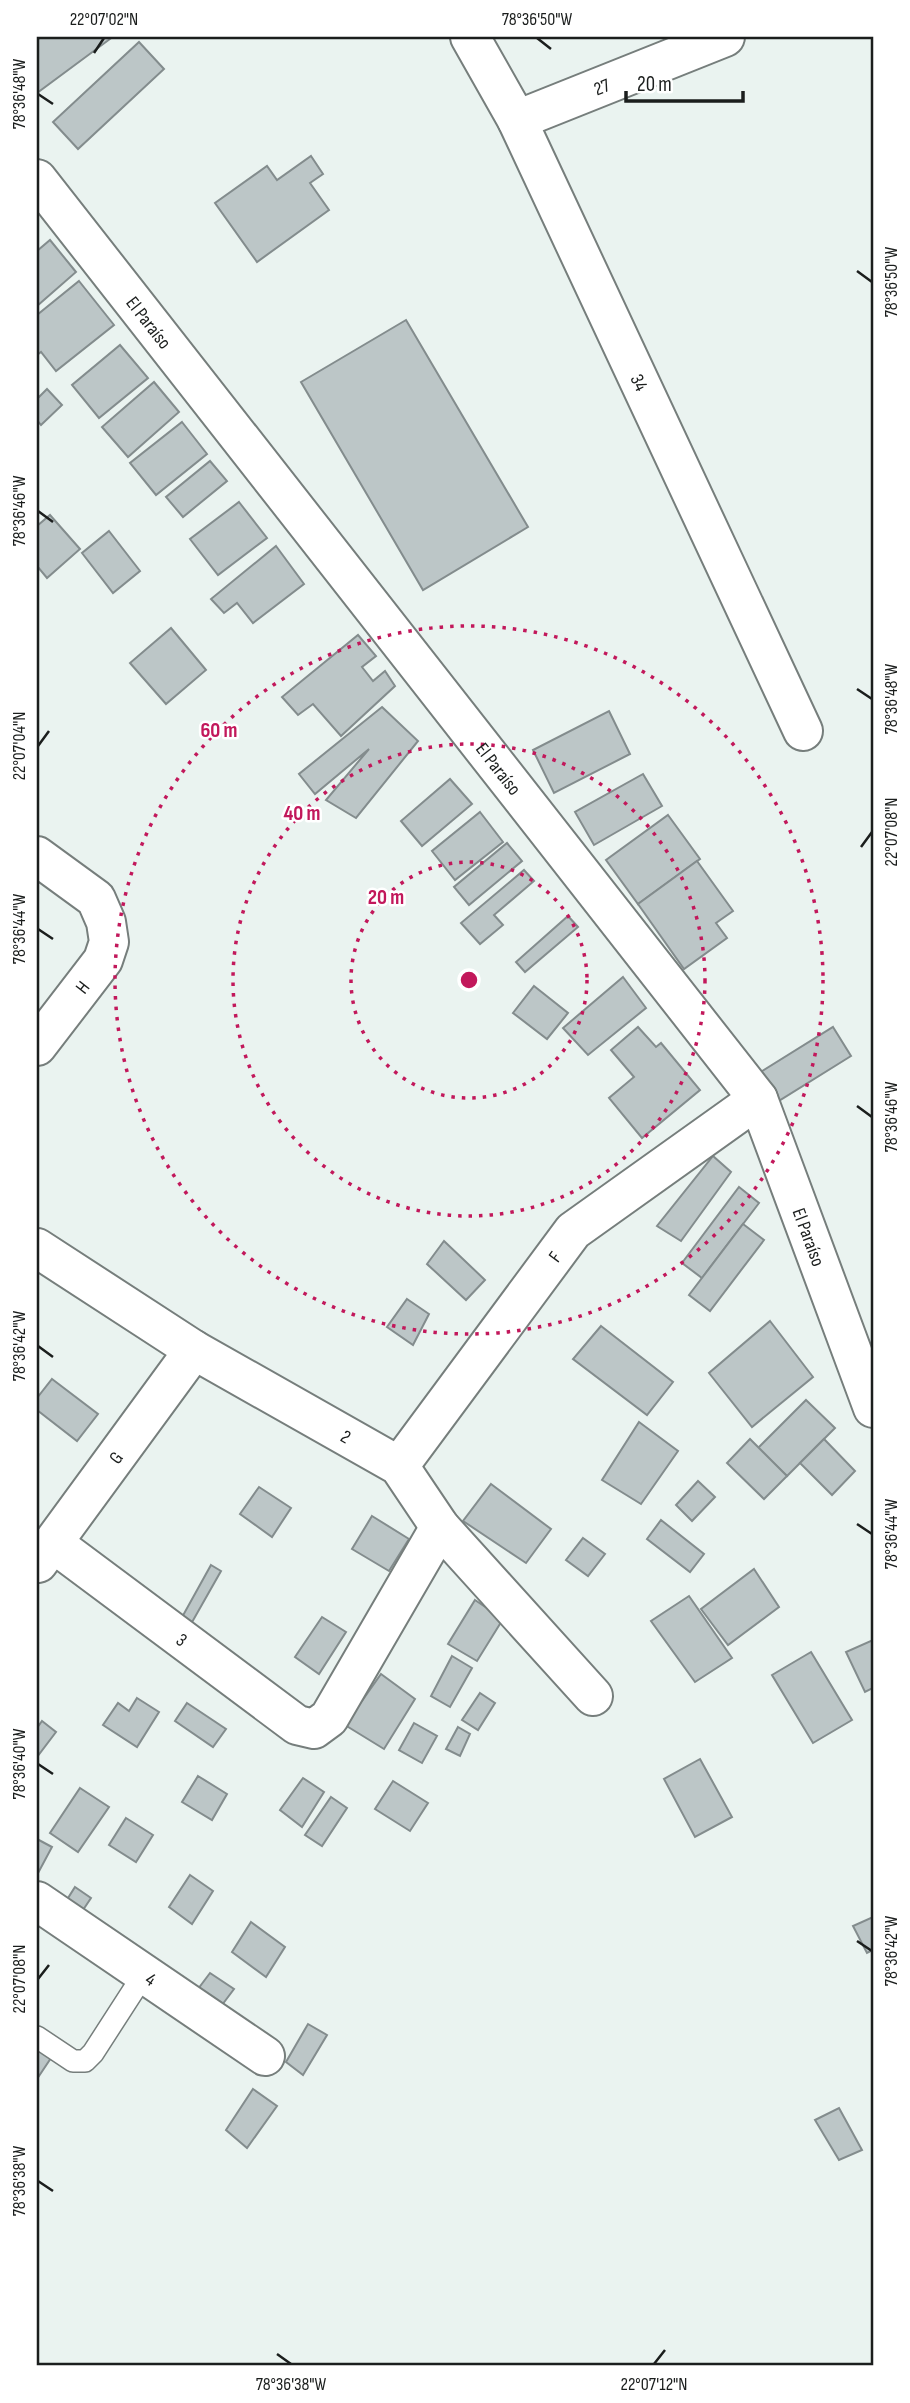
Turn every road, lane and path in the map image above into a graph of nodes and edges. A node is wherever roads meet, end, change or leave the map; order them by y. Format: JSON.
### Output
{"nodes":[{"id":1,"x":470,"y":37,"type":"edge"},
{"id":2,"x":725,"y":37,"type":"edge"},
{"id":3,"x":517,"y":120,"type":"junction"},
{"id":4,"x":37,"y":178,"type":"edge"},
{"id":5,"x":803,"y":731,"type":"dead end"},
{"id":6,"x":37,"y":856,"type":"edge"},
{"id":7,"x":37,"y":1046,"type":"edge"},
{"id":8,"x":758,"y":1099,"type":"junction"},
{"id":9,"x":37,"y":1248,"type":"edge"},
{"id":10,"x":194,"y":1350,"type":"junction"},
{"id":11,"x":873,"y":1408,"type":"edge"},
{"id":12,"x":399,"y":1466,"type":"junction"},
{"id":13,"x":440,"y":1527,"type":"junction"},
{"id":14,"x":45,"y":1553,"type":"edge"},
{"id":15,"x":593,"y":1696,"type":"dead end"},
{"id":16,"x":37,"y":1901,"type":"edge"},
{"id":17,"x":144,"y":1973,"type":"junction"},
{"id":18,"x":37,"y":2037,"type":"edge"},
{"id":19,"x":265,"y":2056,"type":"dead end"}],
"edges":[{"from":1,"to":3,"type":"street","name":"34"},
{"from":2,"to":3,"type":"street","name":"27"},
{"from":3,"to":5,"type":"street","name":"34"},
{"from":4,"to":8,"type":"street","name":"El Paraíso"},
{"from":6,"to":7,"type":"street","name":"H"},
{"from":8,"to":11,"type":"street","name":"El Paraíso"},
{"from":8,"to":12,"type":"street","name":"F"},
{"from":9,"to":10,"type":"street","name":"2"},
{"from":10,"to":12,"type":"street","name":"2"},
{"from":10,"to":14,"type":"street","name":"G"},
{"from":12,"to":13,"type":"street","name":"2"},
{"from":13,"to":14,"type":"street","name":"3"},
{"from":13,"to":15,"type":"street","name":"2"},
{"from":16,"to":17,"type":"street","name":"4"},
{"from":17,"to":18,"type":"lane"},
{"from":17,"to":19,"type":"street","name":"4"}]}
